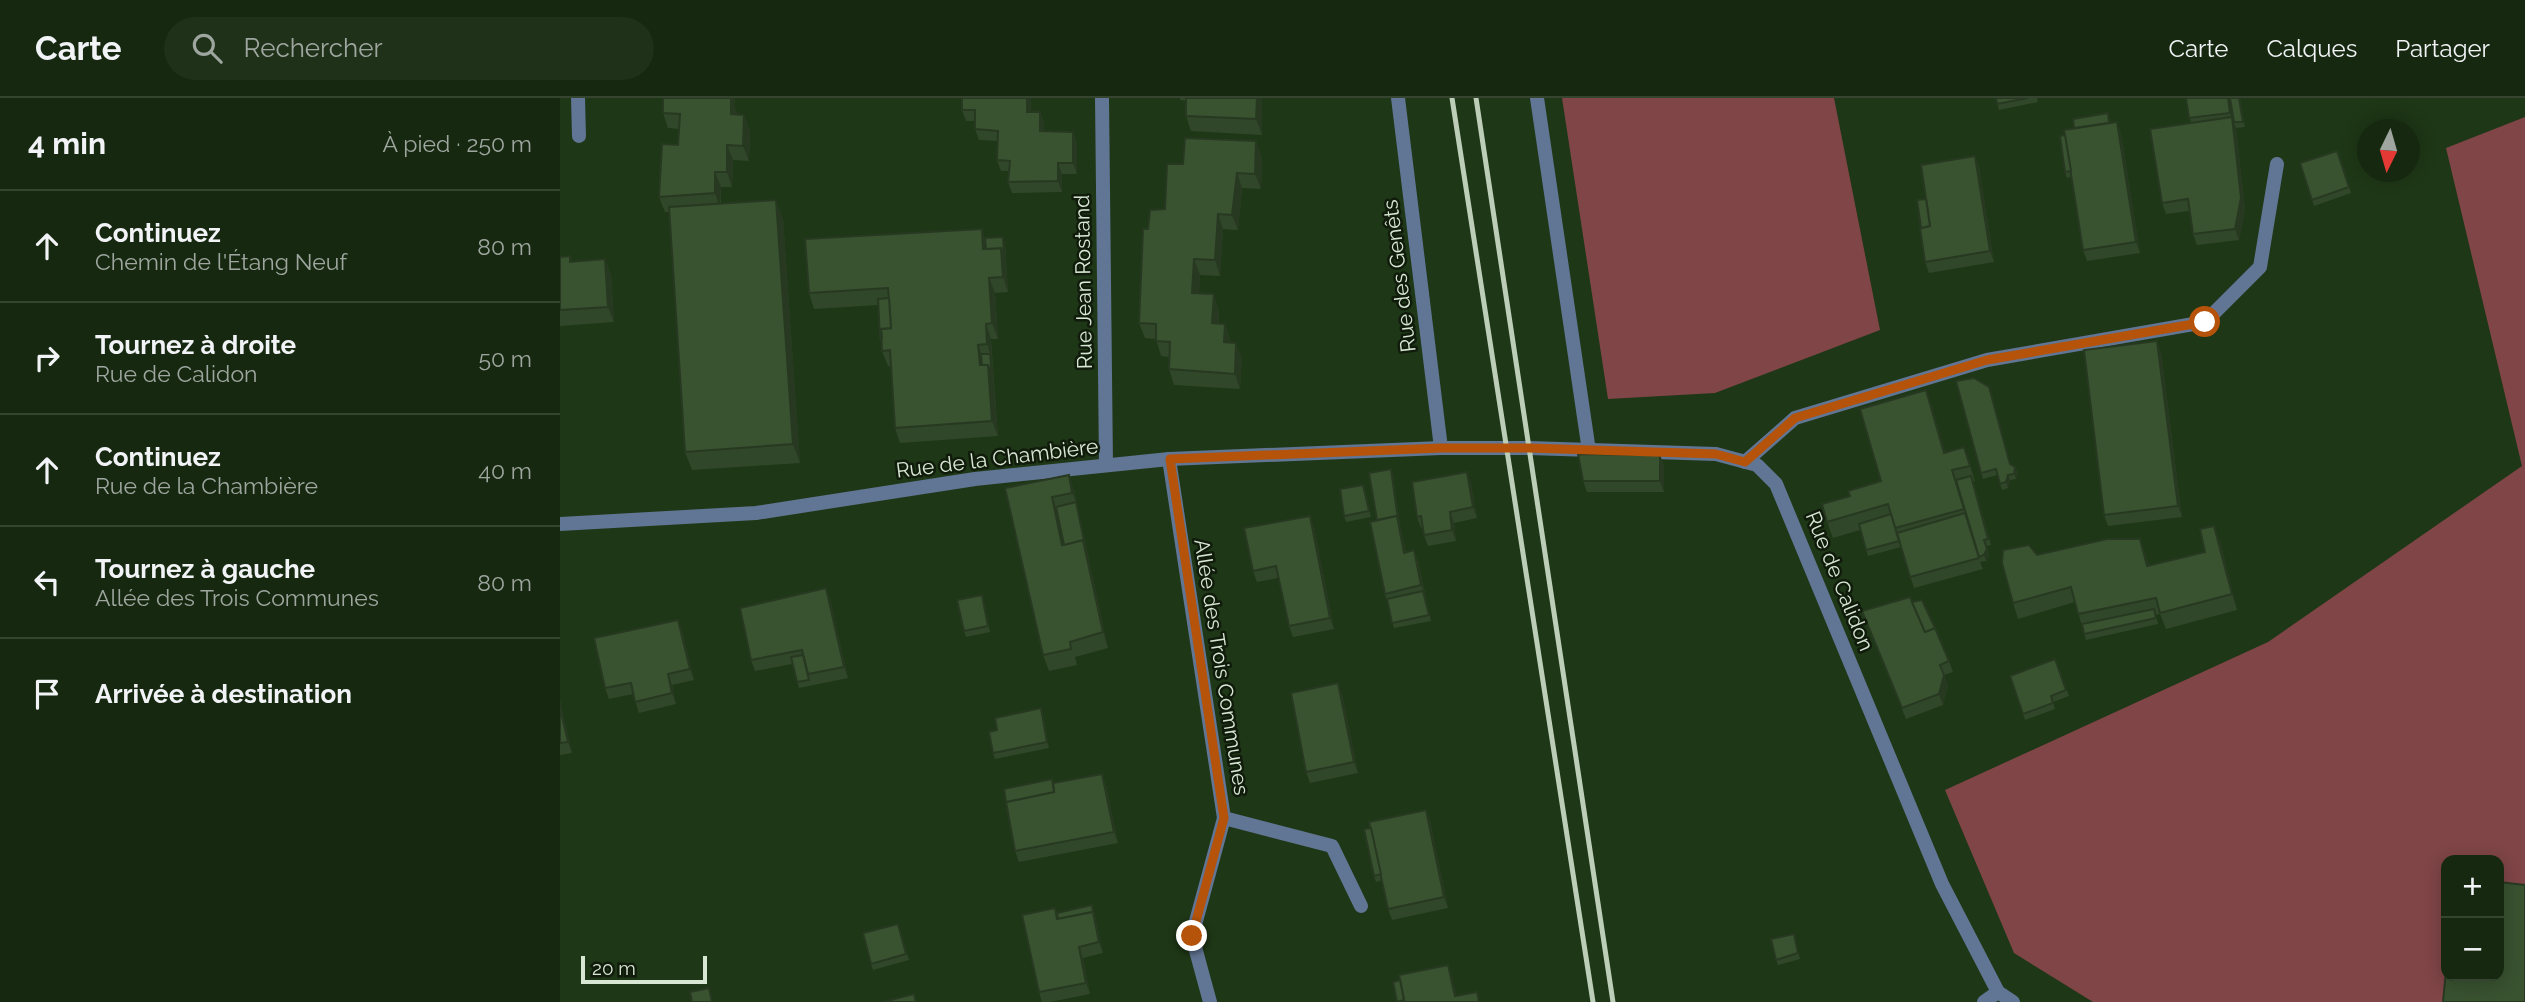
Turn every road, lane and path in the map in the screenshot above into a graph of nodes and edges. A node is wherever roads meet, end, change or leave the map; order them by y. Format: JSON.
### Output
{"nodes":[{"id":1,"x":578,"y":98,"type":"edge"},
{"id":2,"x":1102,"y":98,"type":"edge"},
{"id":3,"x":1398,"y":98,"type":"edge"},
{"id":4,"x":1537,"y":98,"type":"edge"},
{"id":5,"x":579,"y":136,"type":"dead end"},
{"id":6,"x":2277,"y":164,"type":"dead end"},
{"id":7,"x":1441,"y":448,"type":"junction"},
{"id":8,"x":1589,"y":450,"type":"junction"},
{"id":9,"x":1170,"y":459,"type":"junction"},
{"id":10,"x":1745,"y":462,"type":"junction"},
{"id":11,"x":1106,"y":466,"type":"junction"},
{"id":12,"x":560,"y":524,"type":"edge"},
{"id":13,"x":1224,"y":818,"type":"junction"},
{"id":14,"x":1361,"y":906,"type":"dead end"},
{"id":15,"x":1998,"y":992,"type":"junction"},
{"id":16,"x":1210,"y":1002,"type":"edge"},
{"id":17,"x":1984,"y":1002,"type":"edge"},
{"id":18,"x":2012,"y":1002,"type":"edge"}],
"edges":[{"from":1,"to":5,"type":"street"},
{"from":2,"to":11,"type":"street","name":"Rue Jean Rostand"},
{"from":3,"to":7,"type":"street","name":"Rue des Genêts"},
{"from":4,"to":8,"type":"street"},
{"from":6,"to":10,"type":"street"},
{"from":7,"to":8,"type":"street","name":"Rue de Calidon"},
{"from":7,"to":9,"type":"street","name":"Rue de la Chambière"},
{"from":8,"to":10,"type":"street","name":"Rue de Calidon"},
{"from":9,"to":11,"type":"street","name":"Rue de la Chambière"},
{"from":9,"to":13,"type":"street","name":"Allée des Trois Communes"},
{"from":10,"to":15,"type":"street","name":"Rue de Calidon"},
{"from":11,"to":12,"type":"street","name":"Rue de la Chambière"},
{"from":13,"to":14,"type":"street"},
{"from":13,"to":16,"type":"street","name":"Allée des Trois Communes"},
{"from":15,"to":17,"type":"street"},
{"from":15,"to":18,"type":"street","name":"Rue de Calidon"}]}
